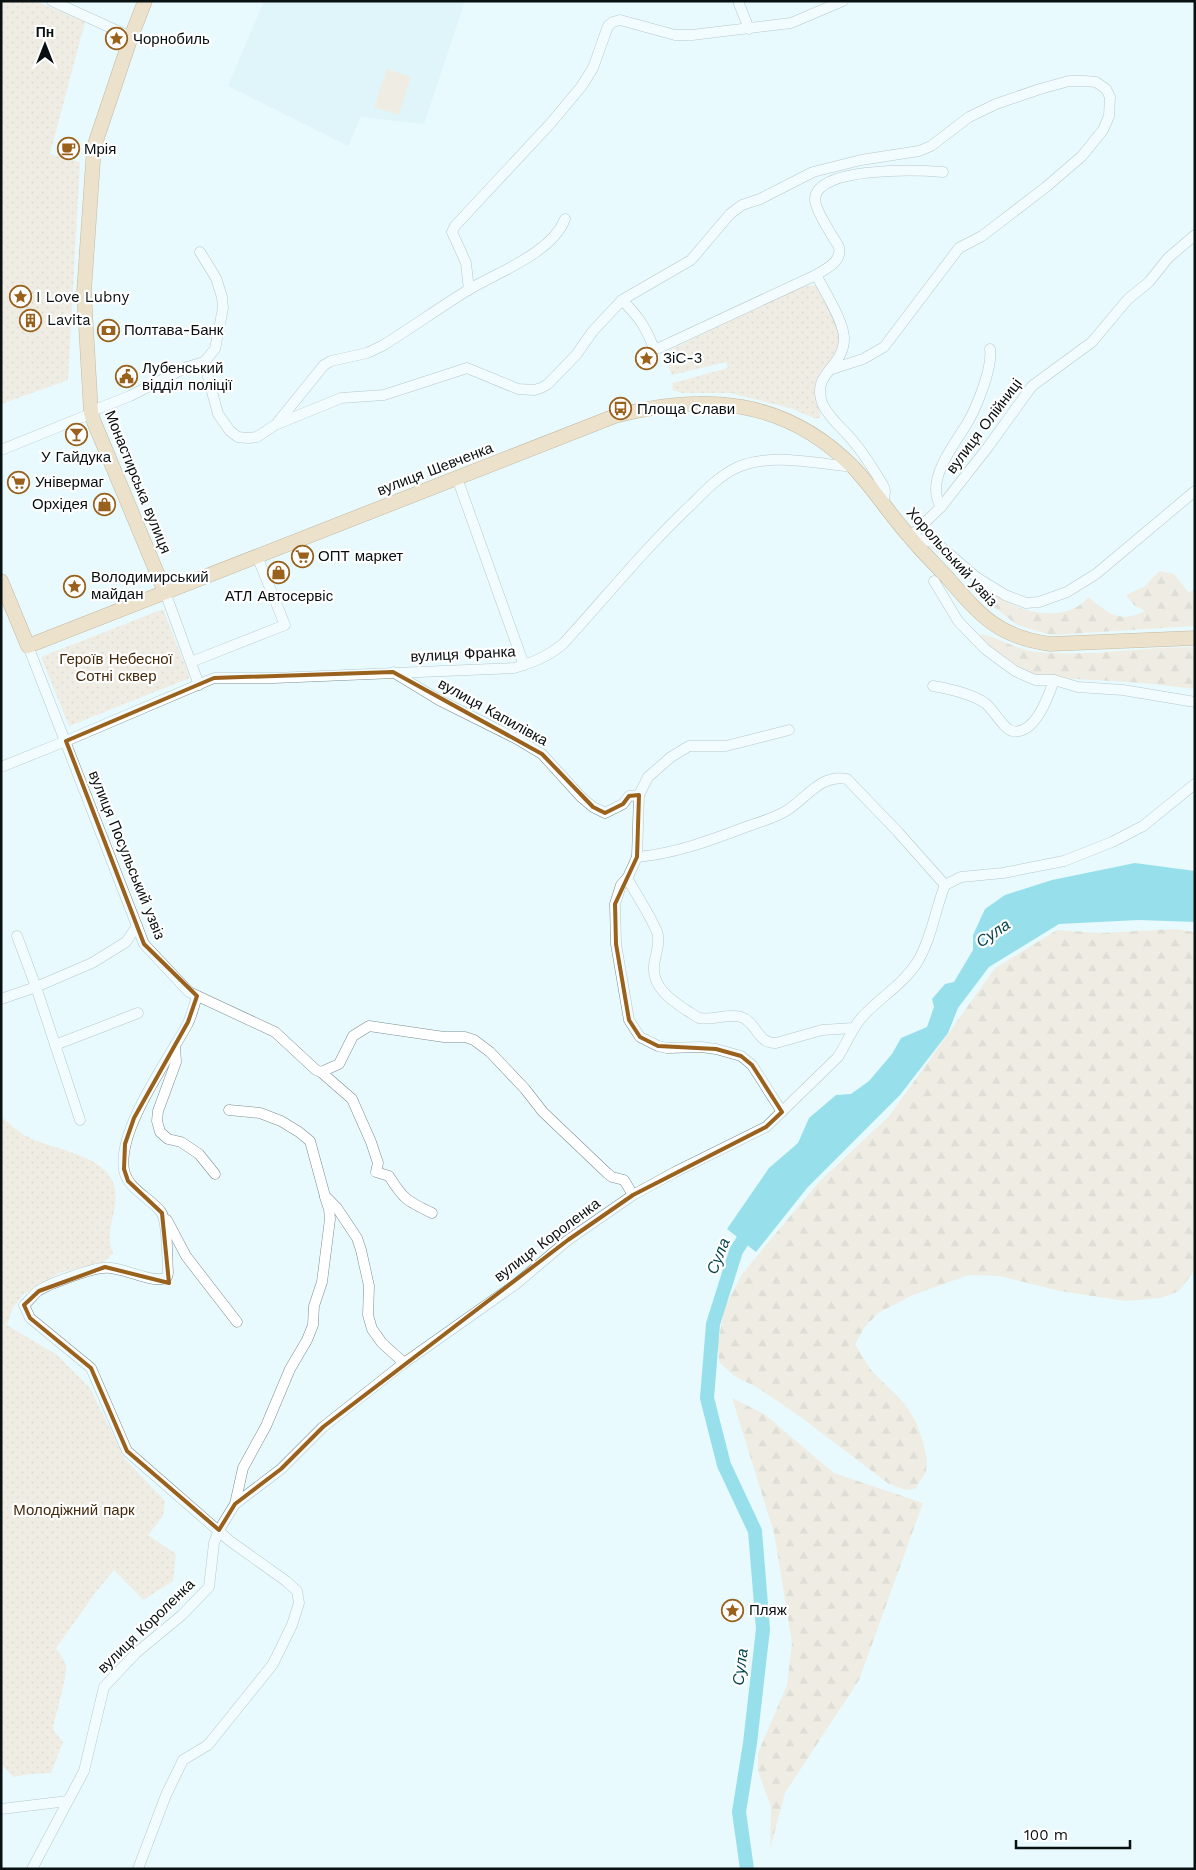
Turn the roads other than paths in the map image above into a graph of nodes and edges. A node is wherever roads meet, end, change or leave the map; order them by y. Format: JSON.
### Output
{"nodes":[{"id":1,"x":52,"y":1,"type":"edge"},
{"id":2,"x":146,"y":1,"type":"edge"},
{"id":3,"x":738,"y":1,"type":"edge"},
{"id":4,"x":843,"y":1,"type":"edge"},
{"id":5,"x":749,"y":29,"type":"junction"},
{"id":6,"x":131,"y":37,"type":"junction"},
{"id":7,"x":944,"y":172,"type":"dead end"},
{"id":8,"x":565,"y":219,"type":"dead end"},
{"id":9,"x":1195,"y":235,"type":"edge"},
{"id":10,"x":200,"y":252,"type":"dead end"},
{"id":11,"x":816,"y":275,"type":"junction"},
{"id":12,"x":469,"y":290,"type":"junction"},
{"id":13,"x":622,"y":300,"type":"junction"},
{"id":14,"x":990,"y":349,"type":"dead end"},
{"id":15,"x":204,"y":362,"type":"junction"},
{"id":16,"x":832,"y":369,"type":"junction"},
{"id":17,"x":91,"y":413,"type":"junction"},
{"id":18,"x":275,"y":425,"type":"junction"},
{"id":19,"x":1,"y":450,"type":"edge"},
{"id":20,"x":853,"y":467,"type":"junction"},
{"id":21,"x":457,"y":478,"type":"junction"},
{"id":22,"x":1195,"y":492,"type":"edge"},
{"id":23,"x":884,"y":502,"type":"junction"},
{"id":24,"x":941,"y":507,"type":"junction"},
{"id":25,"x":910,"y":537,"type":"junction"},
{"id":26,"x":256,"y":556,"type":"junction"},
{"id":27,"x":934,"y":581,"type":"dead end"},
{"id":28,"x":1,"y":582,"type":"edge"},
{"id":29,"x":165,"y":592,"type":"junction"},
{"id":30,"x":1195,"y":638,"type":"edge"},
{"id":31,"x":28,"y":646,"type":"junction"},
{"id":32,"x":191,"y":662,"type":"junction"},
{"id":33,"x":524,"y":665,"type":"junction"},
{"id":34,"x":393,"y":672,"type":"junction"},
{"id":35,"x":1054,"y":680,"type":"junction"},
{"id":36,"x":200,"y":685,"type":"junction"},
{"id":37,"x":933,"y":686,"type":"dead end"},
{"id":38,"x":1195,"y":702,"type":"edge"},
{"id":39,"x":789,"y":730,"type":"dead end"},
{"id":40,"x":66,"y":741,"type":"junction"},
{"id":41,"x":1,"y":767,"type":"edge"},
{"id":42,"x":1195,"y":784,"type":"edge"},
{"id":43,"x":638,"y":795,"type":"junction"},
{"id":44,"x":637,"y":857,"type":"junction"},
{"id":45,"x":627,"y":878,"type":"junction"},
{"id":46,"x":945,"y":885,"type":"junction"},
{"id":47,"x":137,"y":926,"type":"junction"},
{"id":48,"x":17,"y":936,"type":"dead end"},
{"id":49,"x":36,"y":987,"type":"junction"},
{"id":50,"x":197,"y":996,"type":"junction"},
{"id":51,"x":1,"y":999,"type":"edge"},
{"id":52,"x":138,"y":1014,"type":"dead end"},
{"id":53,"x":853,"y":1028,"type":"junction"},
{"id":54,"x":55,"y":1045,"type":"junction"},
{"id":55,"x":175,"y":1045,"type":"junction"},
{"id":56,"x":322,"y":1072,"type":"junction"},
{"id":57,"x":229,"y":1110,"type":"dead end"},
{"id":58,"x":782,"y":1112,"type":"junction"},
{"id":59,"x":80,"y":1120,"type":"dead end"},
{"id":60,"x":215,"y":1174,"type":"dead end"},
{"id":61,"x":633,"y":1195,"type":"junction"},
{"id":62,"x":325,"y":1196,"type":"junction"},
{"id":63,"x":432,"y":1212,"type":"dead end"},
{"id":64,"x":162,"y":1213,"type":"junction"},
{"id":65,"x":237,"y":1322,"type":"dead end"},
{"id":66,"x":404,"y":1363,"type":"junction"},
{"id":67,"x":235,"y":1504,"type":"junction"},
{"id":68,"x":219,"y":1530,"type":"junction"},
{"id":69,"x":68,"y":1801,"type":"junction"},
{"id":70,"x":1,"y":1809,"type":"edge"},
{"id":71,"x":32,"y":1869,"type":"edge"},
{"id":72,"x":138,"y":1869,"type":"edge"}],
"edges":[{"from":1,"to":6,"type":"street"},
{"from":2,"to":6,"type":"main road","name":"Монастирська вулиця"},
{"from":3,"to":5,"type":"street"},
{"from":4,"to":5,"type":"street"},
{"from":5,"to":12,"type":"street"},
{"from":6,"to":17,"type":"main road","name":"Монастирська вулиця"},
{"from":7,"to":11,"type":"street"},
{"from":8,"to":12,"type":"street"},
{"from":9,"to":24,"type":"street","name":"вулиця Олійниці"},
{"from":10,"to":15,"type":"street"},
{"from":11,"to":13,"type":"street"},
{"from":11,"to":16,"type":"street"},
{"from":12,"to":18,"type":"street"},
{"from":13,"to":16,"type":"street"},
{"from":13,"to":18,"type":"street"},
{"from":14,"to":24,"type":"street"},
{"from":15,"to":17,"type":"street"},
{"from":15,"to":18,"type":"street"},
{"from":16,"to":23,"type":"street"},
{"from":17,"to":19,"type":"street"},
{"from":17,"to":29,"type":"main road","name":"Монастирська вулиця"},
{"from":20,"to":21,"type":"main road","name":"вулиця Шевченка"},
{"from":20,"to":23,"type":"main road","name":"Хорольський узвіз"},
{"from":20,"to":33,"type":"street","name":"вулиця Франка"},
{"from":21,"to":26,"type":"main road","name":"вулиця Шевченка"},
{"from":21,"to":33,"type":"street"},
{"from":22,"to":25,"type":"street"},
{"from":23,"to":25,"type":"main road","name":"Хорольський узвіз"},
{"from":24,"to":25,"type":"street","name":"вулиця Олійниці"},
{"from":25,"to":30,"type":"main road","name":"Хорольський узвіз"},
{"from":26,"to":29,"type":"main road","name":"вулиця Шевченка"},
{"from":26,"to":32,"type":"street"},
{"from":27,"to":35,"type":"street"},
{"from":28,"to":31,"type":"main road"},
{"from":29,"to":31,"type":"main road","name":"вулиця Шевченка"},
{"from":29,"to":32,"type":"street"},
{"from":31,"to":40,"type":"street","name":"вулиця Посульський узвіз"},
{"from":32,"to":36,"type":"street"},
{"from":33,"to":34,"type":"street","name":"вулиця Франка"},
{"from":34,"to":36,"type":"street","name":"вулиця Франка"},
{"from":34,"to":43,"type":"street","name":"вулиця Капилівка"},
{"from":35,"to":37,"type":"street"},
{"from":35,"to":38,"type":"street"},
{"from":36,"to":40,"type":"street","name":"вулиця Франка"},
{"from":39,"to":43,"type":"street"},
{"from":40,"to":41,"type":"street","name":"вулиця Франка"},
{"from":40,"to":47,"type":"street","name":"вулиця Посульський узвіз"},
{"from":42,"to":46,"type":"street"},
{"from":43,"to":44,"type":"street"},
{"from":44,"to":45,"type":"street"},
{"from":44,"to":46,"type":"street"},
{"from":45,"to":53,"type":"street"},
{"from":45,"to":58,"type":"street"},
{"from":46,"to":53,"type":"street","name":"вулиця Короленка"},
{"from":47,"to":49,"type":"street"},
{"from":47,"to":50,"type":"street","name":"вулиця Посульський узвіз"},
{"from":48,"to":49,"type":"street"},
{"from":49,"to":51,"type":"street"},
{"from":49,"to":54,"type":"street"},
{"from":50,"to":55,"type":"street"},
{"from":50,"to":56,"type":"street","name":"вулиця Посульський узвіз"},
{"from":52,"to":54,"type":"street"},
{"from":53,"to":58,"type":"street","name":"вулиця Короленка"},
{"from":54,"to":59,"type":"street"},
{"from":55,"to":60,"type":"street"},
{"from":55,"to":64,"type":"street"},
{"from":56,"to":61,"type":"street"},
{"from":56,"to":63,"type":"street","name":"вулиця Посульський узвіз"},
{"from":57,"to":62,"type":"street"},
{"from":58,"to":61,"type":"street","name":"вулиця Короленка"},
{"from":61,"to":66,"type":"street","name":"вулиця Короленка"},
{"from":62,"to":66,"type":"street"},
{"from":62,"to":67,"type":"street"},
{"from":64,"to":65,"type":"street"},
{"from":64,"to":68,"type":"street"},
{"from":66,"to":67,"type":"street","name":"вулиця Короленка"},
{"from":67,"to":68,"type":"street","name":"вулиця Короленка"},
{"from":68,"to":69,"type":"street","name":"вулиця Короленка"},
{"from":68,"to":72,"type":"street"},
{"from":69,"to":70,"type":"street"},
{"from":69,"to":71,"type":"street","name":"вулиця Короленка"}]}
